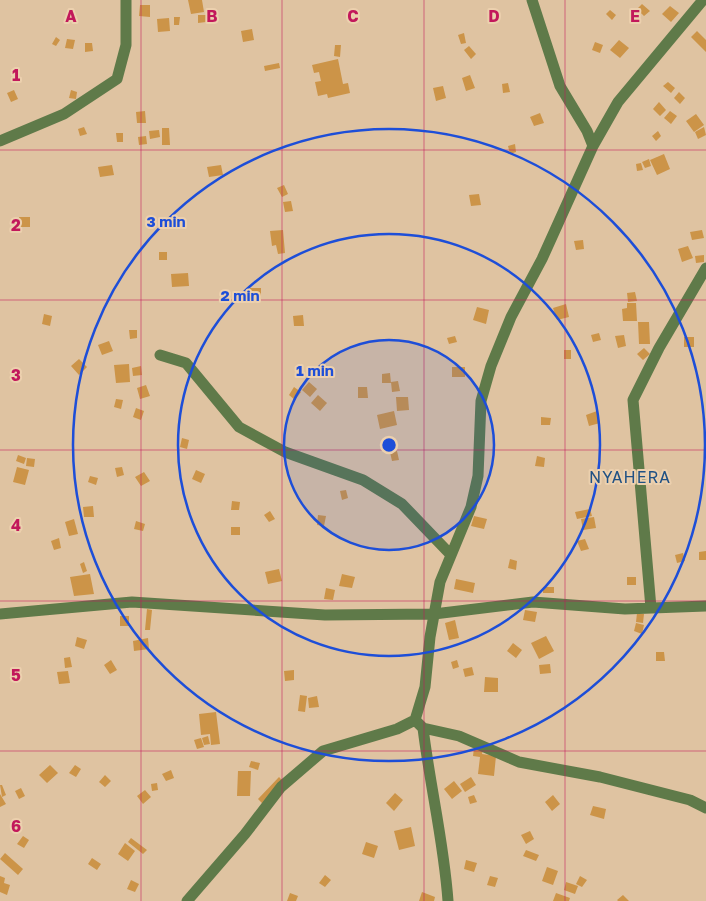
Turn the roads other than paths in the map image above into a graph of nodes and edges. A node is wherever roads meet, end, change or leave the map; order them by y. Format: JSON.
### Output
{"nodes":[{"id":1,"x":126,"y":0,"type":"edge"},
{"id":2,"x":532,"y":0,"type":"edge"},
{"id":3,"x":703,"y":0,"type":"edge"},
{"id":4,"x":0,"y":141,"type":"edge"},
{"id":5,"x":593,"y":146,"type":"junction"},
{"id":6,"x":706,"y":268,"type":"edge"},
{"id":7,"x":160,"y":355,"type":"dead end"},
{"id":8,"x":451,"y":555,"type":"junction"},
{"id":9,"x":706,"y":606,"type":"edge"},
{"id":10,"x":650,"y":608,"type":"junction"},
{"id":11,"x":0,"y":614,"type":"edge"},
{"id":12,"x":434,"y":614,"type":"junction"},
{"id":13,"x":419,"y":724,"type":"junction"},
{"id":14,"x":706,"y":808,"type":"edge"},
{"id":15,"x":187,"y":901,"type":"edge"},
{"id":16,"x":448,"y":901,"type":"edge"}],
"edges":[{"from":1,"to":4,"type":"street"},
{"from":2,"to":5,"type":"street"},
{"from":3,"to":5,"type":"street"},
{"from":5,"to":8,"type":"street"},
{"from":6,"to":10,"type":"street"},
{"from":7,"to":8,"type":"street"},
{"from":8,"to":12,"type":"street"},
{"from":9,"to":10,"type":"street"},
{"from":10,"to":12,"type":"street"},
{"from":11,"to":12,"type":"street"},
{"from":12,"to":13,"type":"street"},
{"from":13,"to":14,"type":"street"},
{"from":13,"to":15,"type":"street"},
{"from":13,"to":16,"type":"street"}]}
